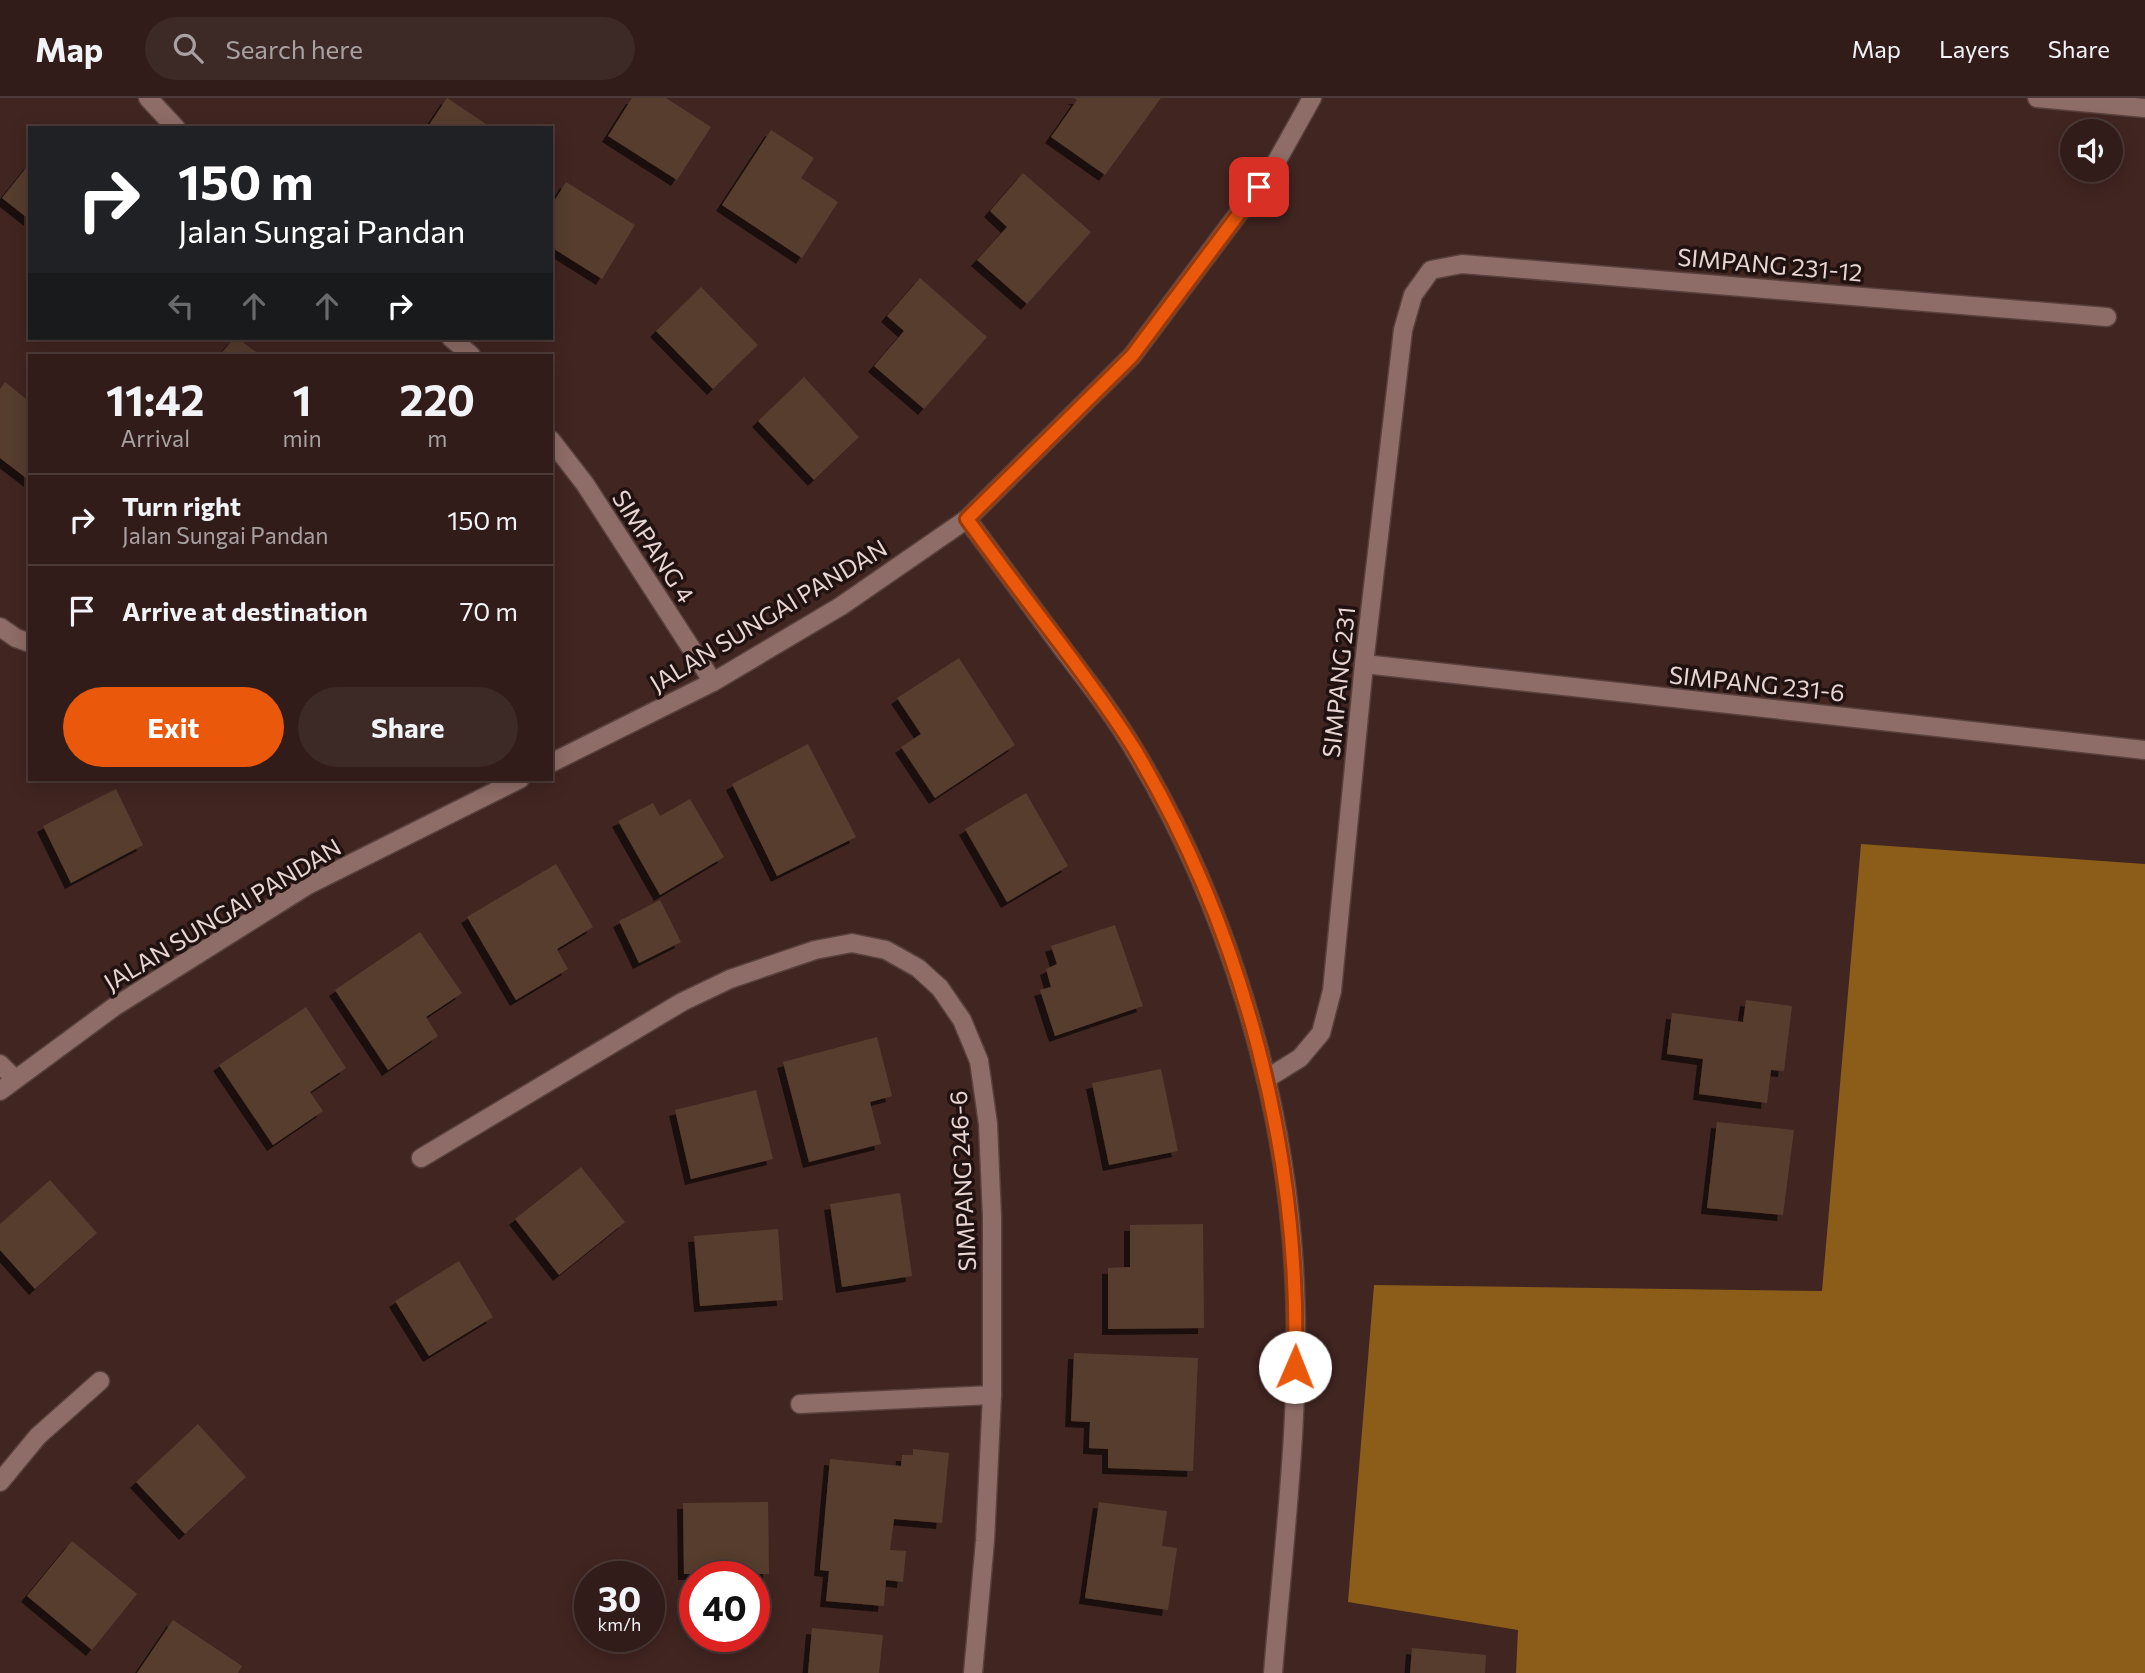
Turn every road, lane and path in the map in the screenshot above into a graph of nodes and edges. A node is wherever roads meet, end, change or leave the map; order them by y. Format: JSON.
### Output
{"nodes":[{"id":1,"x":148,"y":98,"type":"edge"},
{"id":2,"x":1312,"y":98,"type":"edge"},
{"id":3,"x":2038,"y":98,"type":"edge"},
{"id":4,"x":2145,"y":108,"type":"edge"},
{"id":5,"x":174,"y":126,"type":"edge"},
{"id":6,"x":1430,"y":270,"type":"joint"},
{"id":7,"x":2107,"y":317,"type":"dead end"},
{"id":8,"x":453,"y":340,"type":"edge"},
{"id":9,"x":470,"y":354,"type":"edge"},
{"id":10,"x":553,"y":443,"type":"edge"},
{"id":11,"x":967,"y":519,"type":"junction"},
{"id":12,"x":0,"y":627,"type":"edge"},
{"id":13,"x":28,"y":642,"type":"edge"},
{"id":14,"x":1364,"y":664,"type":"junction"},
{"id":15,"x":713,"y":682,"type":"junction"},
{"id":16,"x":2145,"y":750,"type":"edge"},
{"id":17,"x":553,"y":762,"type":"edge"},
{"id":18,"x":516,"y":781,"type":"edge"},
{"id":19,"x":0,"y":1064,"type":"edge"},
{"id":20,"x":15,"y":1079,"type":"junction"},
{"id":21,"x":1266,"y":1079,"type":"junction"},
{"id":22,"x":0,"y":1091,"type":"edge"},
{"id":23,"x":421,"y":1158,"type":"dead end"},
{"id":24,"x":100,"y":1381,"type":"dead end"},
{"id":25,"x":992,"y":1395,"type":"junction"},
{"id":26,"x":800,"y":1404,"type":"dead end"},
{"id":27,"x":0,"y":1482,"type":"edge"},
{"id":28,"x":973,"y":1673,"type":"edge"},
{"id":29,"x":1273,"y":1673,"type":"edge"}],
"edges":[{"from":1,"to":5,"type":"street"},
{"from":2,"to":11,"type":"street","name":"JALAN SUNGAI PANDAN"},
{"from":3,"to":4,"type":"street"},
{"from":6,"to":7,"type":"street","name":"SIMPANG 231-12"},
{"from":6,"to":14,"type":"street","name":"SIMPANG 231"},
{"from":8,"to":9,"type":"street"},
{"from":10,"to":15,"type":"street","name":"SIMPANG 4"},
{"from":11,"to":15,"type":"street","name":"JALAN SUNGAI PANDAN"},
{"from":11,"to":21,"type":"street"},
{"from":12,"to":13,"type":"street"},
{"from":14,"to":16,"type":"street","name":"SIMPANG 231-6"},
{"from":14,"to":21,"type":"street","name":"SIMPANG 231"},
{"from":15,"to":17,"type":"street","name":"JALAN SUNGAI PANDAN"},
{"from":18,"to":20,"type":"street","name":"JALAN SUNGAI PANDAN"},
{"from":19,"to":20,"type":"street"},
{"from":20,"to":22,"type":"street","name":"JALAN SUNGAI PANDAN"},
{"from":21,"to":29,"type":"street"},
{"from":23,"to":25,"type":"street","name":"SIMPANG 246-6"},
{"from":24,"to":27,"type":"street"},
{"from":25,"to":26,"type":"street"},
{"from":25,"to":28,"type":"street","name":"SIMPANG 246-6"}]}
